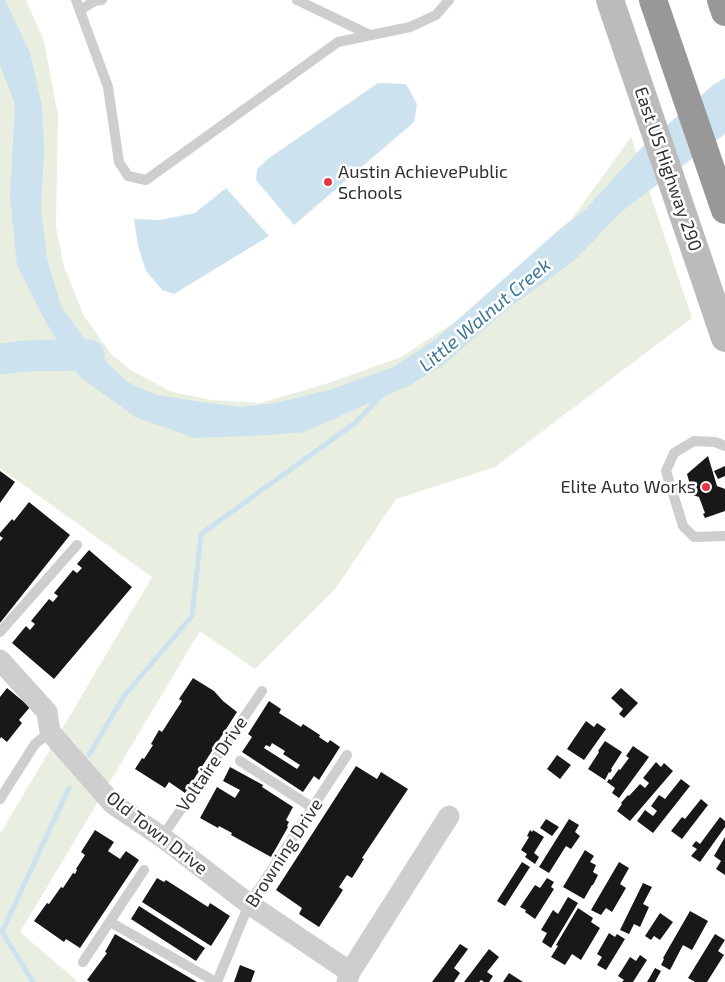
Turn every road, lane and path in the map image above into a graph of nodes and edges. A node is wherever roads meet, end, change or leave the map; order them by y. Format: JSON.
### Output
{"nodes":[{"id":1,"x":76,"y":0,"type":"edge"},
{"id":2,"x":102,"y":0,"type":"edge"},
{"id":3,"x":297,"y":0,"type":"edge"},
{"id":4,"x":449,"y":0,"type":"edge"},
{"id":5,"x":610,"y":0,"type":"edge"},
{"id":6,"x":653,"y":0,"type":"edge"},
{"id":7,"x":80,"y":10,"type":"junction"},
{"id":8,"x":370,"y":35,"type":"junction"},
{"id":9,"x":722,"y":202,"type":"edge"},
{"id":10,"x":725,"y":338,"type":"edge"},
{"id":11,"x":725,"y":446,"type":"edge"},
{"id":12,"x":725,"y":536,"type":"edge"},
{"id":13,"x":77,"y":545,"type":"dead end"},
{"id":14,"x":0,"y":632,"type":"edge"},
{"id":15,"x":0,"y":660,"type":"edge"},
{"id":16,"x":262,"y":690,"type":"dead end"},
{"id":17,"x":50,"y":732,"type":"junction"},
{"id":18,"x":347,"y":755,"type":"dead end"},
{"id":19,"x":240,"y":761,"type":"dead end"},
{"id":20,"x":0,"y":799,"type":"edge"},
{"id":21,"x":312,"y":808,"type":"junction"},
{"id":22,"x":449,"y":816,"type":"dead end"},
{"id":23,"x":162,"y":837,"type":"junction"},
{"id":24,"x":144,"y":870,"type":"dead end"},
{"id":25,"x":249,"y":904,"type":"junction"},
{"id":26,"x":110,"y":922,"type":"junction"},
{"id":27,"x":83,"y":962,"type":"dead end"},
{"id":28,"x":349,"y":977,"type":"edge"},
{"id":29,"x":216,"y":982,"type":"edge"}],
"edges":[{"from":1,"to":7,"type":"lane"},
{"from":2,"to":7,"type":"lane"},
{"from":3,"to":8,"type":"lane"},
{"from":4,"to":8,"type":"lane"},
{"from":5,"to":10,"type":"main road","name":"East US Highway 290"},
{"from":6,"to":9,"type":"highway"},
{"from":7,"to":8,"type":"lane"},
{"from":11,"to":12,"type":"lane"},
{"from":13,"to":14,"type":"lane"},
{"from":15,"to":17,"type":"street","name":"Old Town Drive"},
{"from":16,"to":23,"type":"lane","name":"Voltaire Drive"},
{"from":17,"to":20,"type":"lane"},
{"from":17,"to":23,"type":"street","name":"Old Town Drive"},
{"from":18,"to":21,"type":"lane","name":"Browning Drive"},
{"from":19,"to":21,"type":"lane"},
{"from":21,"to":25,"type":"lane","name":"Browning Drive"},
{"from":22,"to":28,"type":"street"},
{"from":23,"to":25,"type":"street","name":"Old Town Drive"},
{"from":24,"to":26,"type":"lane"},
{"from":25,"to":28,"type":"street","name":"Old Town Drive"},
{"from":25,"to":29,"type":"lane","name":"Browning Drive"},
{"from":26,"to":27,"type":"lane"},
{"from":26,"to":29,"type":"lane"}]}
